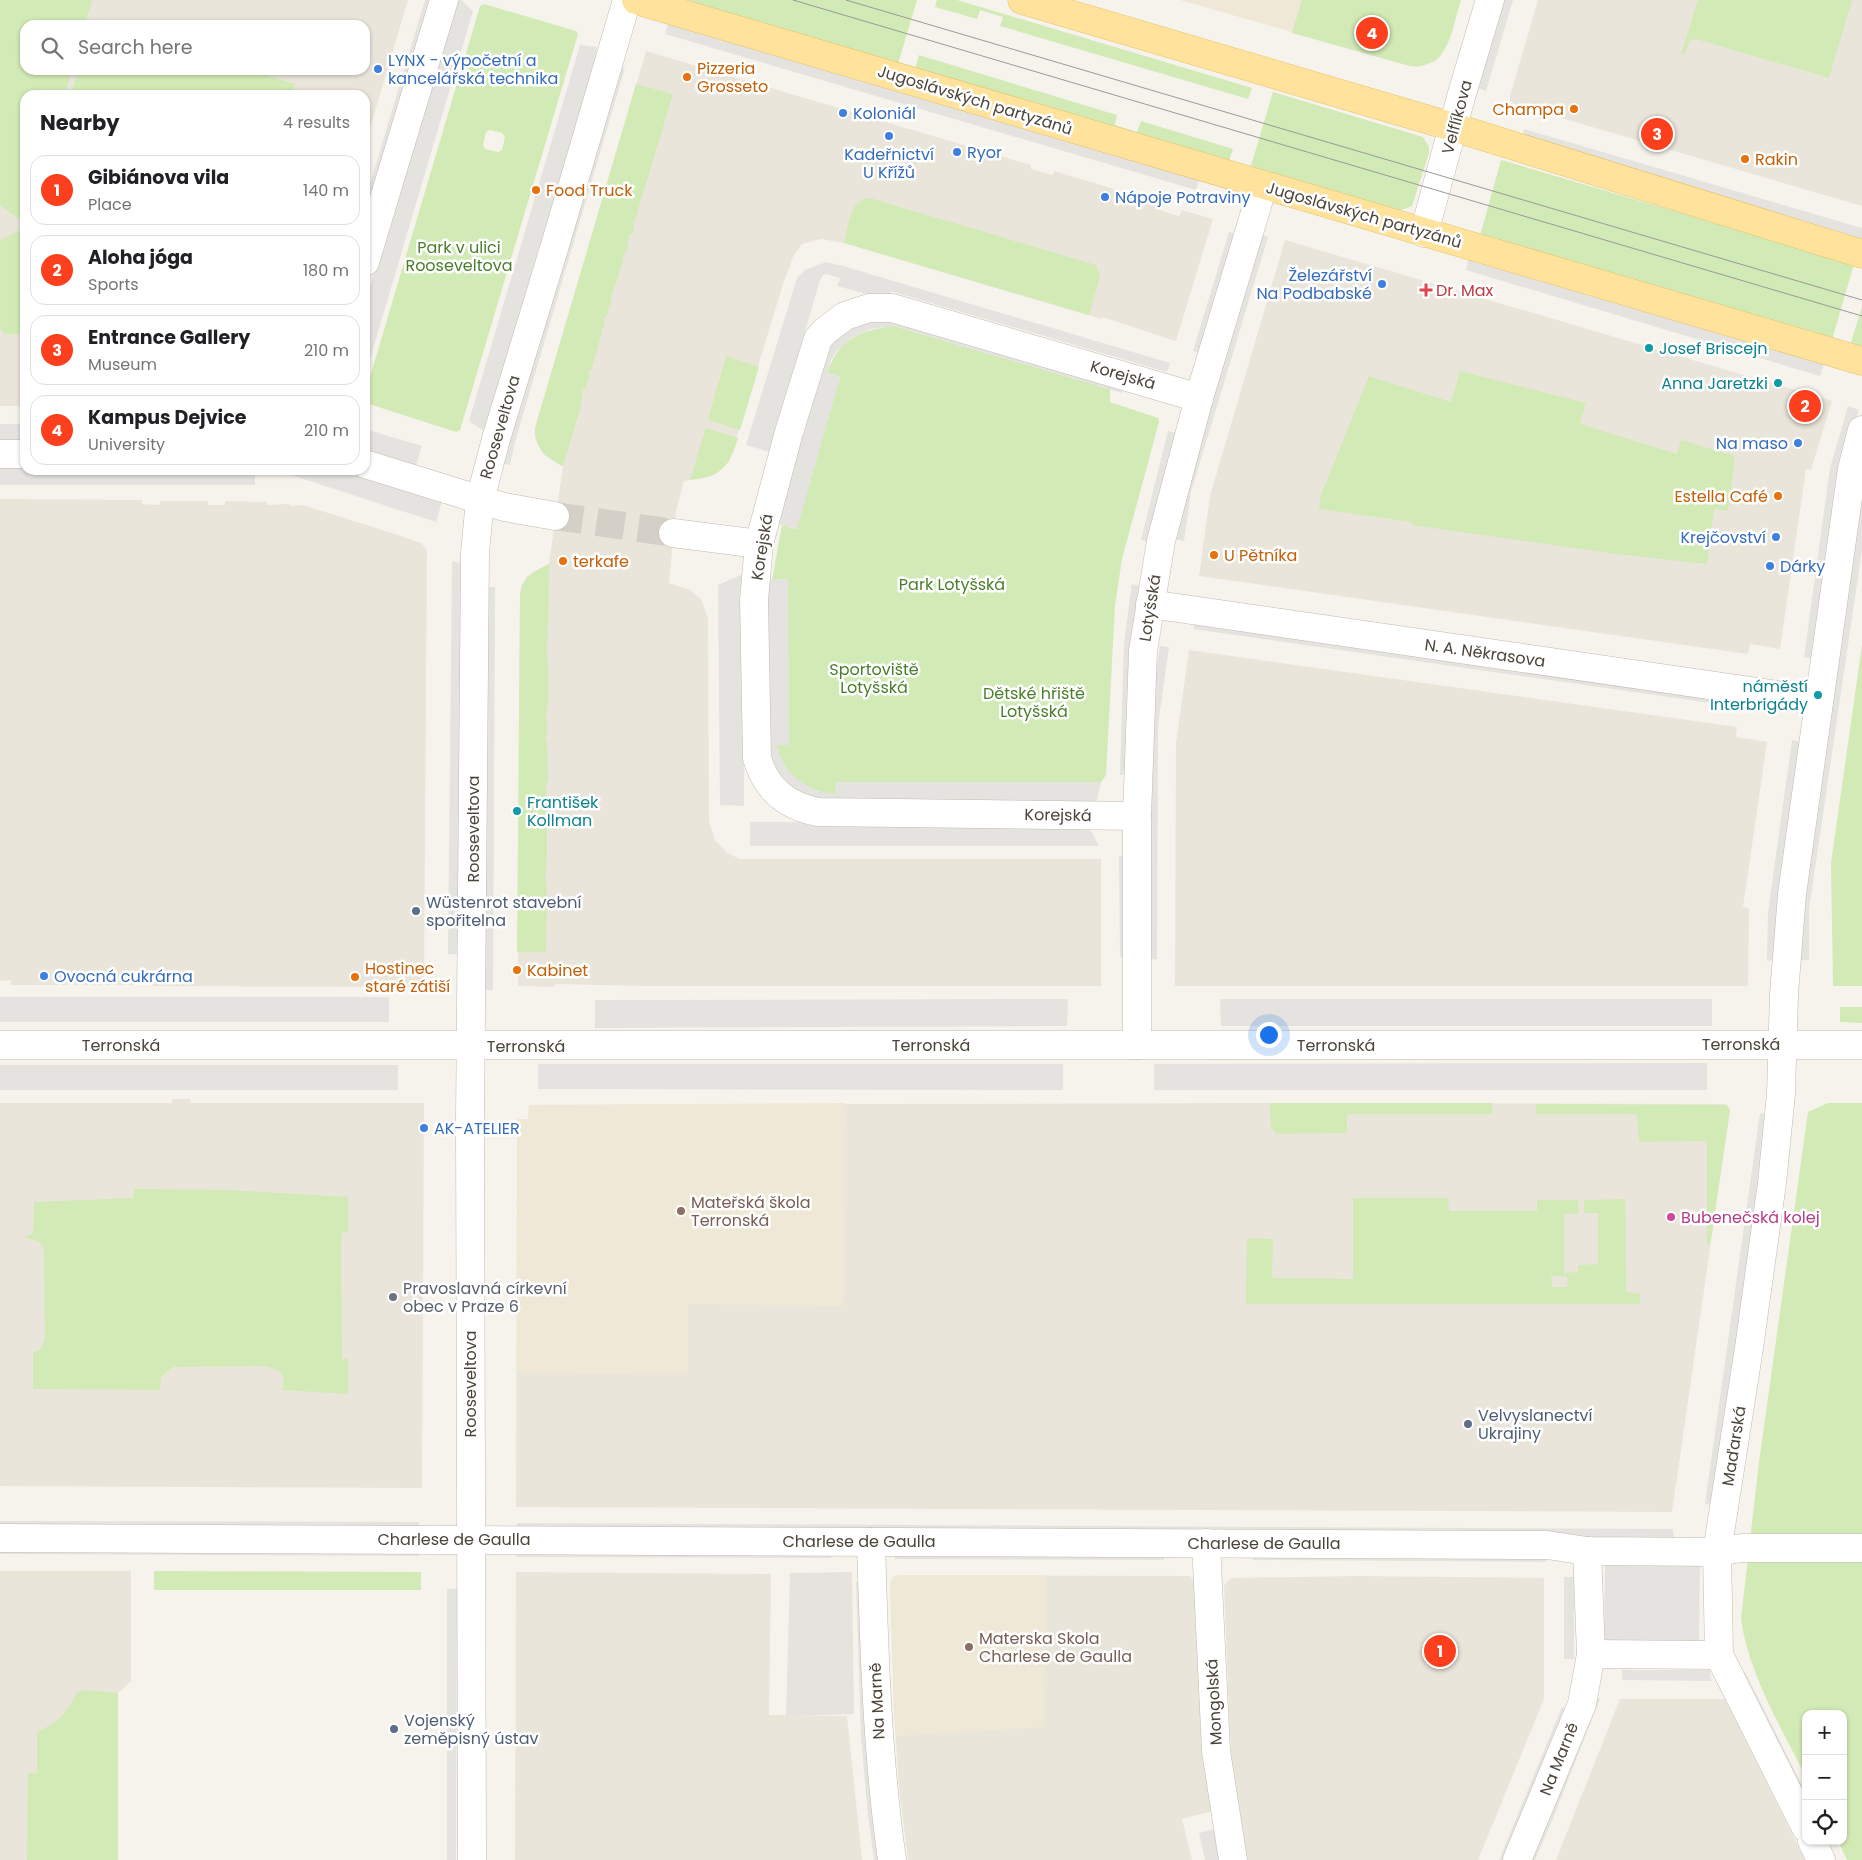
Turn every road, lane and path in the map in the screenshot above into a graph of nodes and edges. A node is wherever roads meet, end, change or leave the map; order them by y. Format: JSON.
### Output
{"nodes":[{"id":1,"x":444,"y":0,"type":"edge"},
{"id":2,"x":626,"y":0,"type":"edge"},
{"id":3,"x":636,"y":0,"type":"edge"},
{"id":4,"x":1022,"y":0,"type":"edge"},
{"id":5,"x":1490,"y":0,"type":"edge"},
{"id":6,"x":1454,"y":127,"type":"junction"},
{"id":7,"x":1263,"y":186,"type":"junction"},
{"id":8,"x":1424,"y":233,"type":"junction"},
{"id":9,"x":370,"y":245,"type":"edge"},
{"id":10,"x":1862,"y":254,"type":"edge"},
{"id":11,"x":1862,"y":361,"type":"edge"},
{"id":12,"x":1199,"y":398,"type":"junction"},
{"id":13,"x":1862,"y":430,"type":"edge"},
{"id":14,"x":0,"y":454,"type":"edge"},
{"id":15,"x":20,"y":454,"type":"edge"},
{"id":16,"x":370,"y":466,"type":"edge"},
{"id":17,"x":480,"y":500,"type":"junction"},
{"id":18,"x":555,"y":516,"type":"tunnel mouth"},
{"id":19,"x":673,"y":533,"type":"tunnel mouth"},
{"id":20,"x":759,"y":544,"type":"junction"},
{"id":21,"x":1150,"y":604,"type":"junction"},
{"id":22,"x":1819,"y":701,"type":"junction"},
{"id":23,"x":1137,"y":816,"type":"junction"},
{"id":24,"x":1783,"y":1044,"type":"junction"},
{"id":25,"x":0,"y":1045,"type":"edge"},
{"id":26,"x":1137,"y":1045,"type":"junction"},
{"id":27,"x":1862,"y":1045,"type":"edge"},
{"id":28,"x":470,"y":1046,"type":"junction"},
{"id":29,"x":0,"y":1538,"type":"edge"},
{"id":30,"x":471,"y":1539,"type":"junction"},
{"id":31,"x":871,"y":1542,"type":"junction"},
{"id":32,"x":1206,"y":1543,"type":"junction"},
{"id":33,"x":1862,"y":1548,"type":"edge"},
{"id":34,"x":1587,"y":1551,"type":"junction"},
{"id":35,"x":1716,"y":1552,"type":"junction"},
{"id":36,"x":1591,"y":1654,"type":"junction"},
{"id":37,"x":1718,"y":1655,"type":"junction"},
{"id":38,"x":1802,"y":1820,"type":"edge"},
{"id":39,"x":1814,"y":1845,"type":"edge"},
{"id":40,"x":472,"y":1860,"type":"edge"},
{"id":41,"x":892,"y":1860,"type":"edge"},
{"id":42,"x":1233,"y":1860,"type":"edge"},
{"id":43,"x":1517,"y":1860,"type":"edge"},
{"id":44,"x":1821,"y":1860,"type":"edge"}],
"edges":[{"from":1,"to":9,"type":"street"},
{"from":2,"to":17,"type":"street","name":"Rooseveltova"},
{"from":3,"to":7,"type":"main road","name":"Jugoslávských partyzánů"},
{"from":4,"to":6,"type":"main road"},
{"from":5,"to":6,"type":"street","name":"Velflíkova"},
{"from":6,"to":8,"type":"street","name":"Velflíkova"},
{"from":6,"to":10,"type":"main road"},
{"from":7,"to":8,"type":"main road","name":"Jugoslávských partyzánů"},
{"from":7,"to":12,"type":"street","name":"Lotyšská"},
{"from":8,"to":11,"type":"main road","name":"Jugoslávských partyzánů"},
{"from":12,"to":20,"type":"street","name":"Korejská"},
{"from":12,"to":21,"type":"street","name":"Lotyšská"},
{"from":13,"to":22,"type":"street"},
{"from":14,"to":15,"type":"street"},
{"from":16,"to":17,"type":"street"},
{"from":17,"to":18,"type":"street"},
{"from":17,"to":28,"type":"street","name":"Rooseveltova"},
{"from":19,"to":20,"type":"street"},
{"from":20,"to":23,"type":"street","name":"Korejská"},
{"from":21,"to":22,"type":"street","name":"N. A. Někrasova"},
{"from":21,"to":23,"type":"street","name":"Lotyšská"},
{"from":22,"to":24,"type":"street"},
{"from":23,"to":26,"type":"street","name":"Lotyšská"},
{"from":24,"to":26,"type":"street","name":"Terronská"},
{"from":24,"to":27,"type":"street","name":"Terronská"},
{"from":24,"to":35,"type":"street","name":"Maďarská"},
{"from":25,"to":28,"type":"street","name":"Terronská"},
{"from":26,"to":28,"type":"street","name":"Terronská"},
{"from":28,"to":30,"type":"street","name":"Rooseveltova"},
{"from":29,"to":30,"type":"street","name":"Charlese de Gaulla"},
{"from":30,"to":31,"type":"street","name":"Charlese de Gaulla"},
{"from":30,"to":40,"type":"street","name":"Rooseveltova"},
{"from":31,"to":32,"type":"street","name":"Charlese de Gaulla"},
{"from":31,"to":41,"type":"street","name":"Na Marně"},
{"from":32,"to":34,"type":"street","name":"Charlese de Gaulla"},
{"from":32,"to":42,"type":"street","name":"Mongolská"},
{"from":33,"to":35,"type":"street","name":"Charlese de Gaulla"},
{"from":34,"to":35,"type":"street","name":"Charlese de Gaulla"},
{"from":34,"to":36,"type":"street","name":"Na Marně"},
{"from":35,"to":37,"type":"street","name":"Maďarská"},
{"from":36,"to":37,"type":"street"},
{"from":36,"to":43,"type":"street","name":"Na Marně"},
{"from":37,"to":38,"type":"street","name":"Maďarská"},
{"from":39,"to":44,"type":"street"}]}
